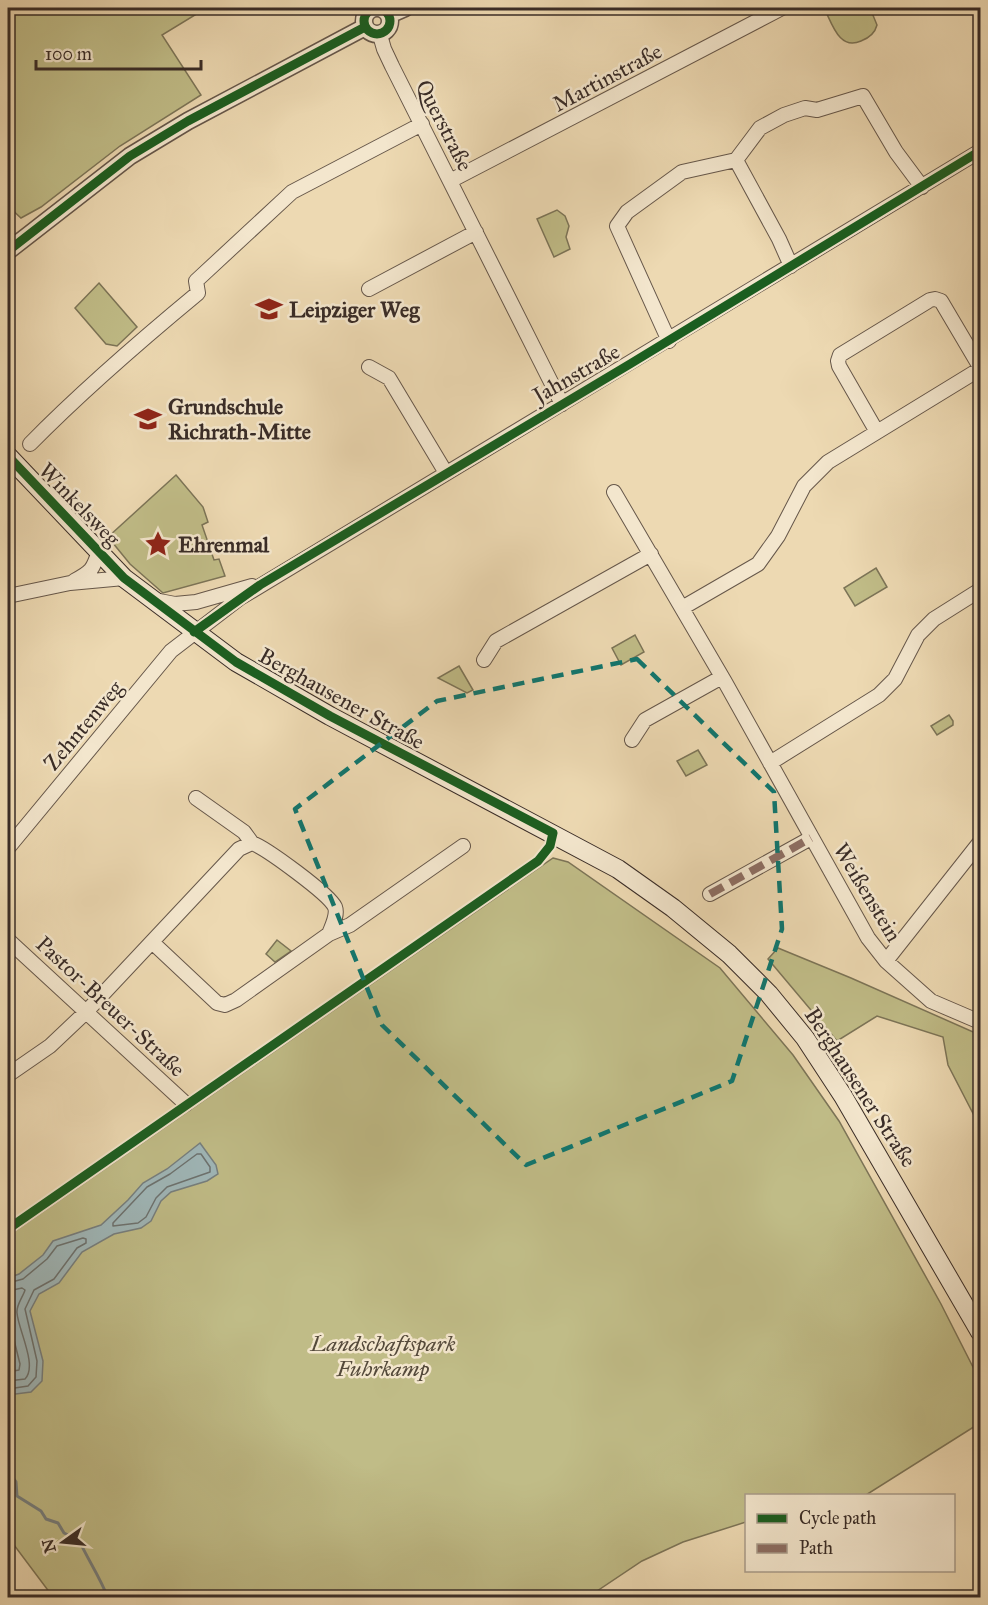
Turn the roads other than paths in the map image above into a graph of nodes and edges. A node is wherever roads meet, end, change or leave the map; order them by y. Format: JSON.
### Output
{"nodes":[{"id":1,"x":371,"y":8,"type":"edge"},
{"id":2,"x":782,"y":8,"type":"edge"},
{"id":3,"x":397,"y":11,"type":"edge"},
{"id":4,"x":373,"y":31,"type":"junction"},
{"id":5,"x":422,"y":124,"type":"junction"},
{"id":6,"x":981,"y":151,"type":"edge"},
{"id":7,"x":736,"y":160,"type":"junction"},
{"id":8,"x":450,"y":181,"type":"junction"},
{"id":9,"x":922,"y":187,"type":"junction"},
{"id":10,"x":476,"y":232,"type":"junction"},
{"id":11,"x":8,"y":251,"type":"edge"},
{"id":12,"x":791,"y":266,"type":"junction"},
{"id":13,"x":369,"y":289,"type":"dead end"},
{"id":14,"x":669,"y":341,"type":"junction"},
{"id":15,"x":369,"y":367,"type":"dead end"},
{"id":16,"x":981,"y":368,"type":"edge"},
{"id":17,"x":562,"y":404,"type":"junction"},
{"id":18,"x":877,"y":432,"type":"junction"},
{"id":19,"x":30,"y":444,"type":"dead end"},
{"id":20,"x":8,"y":456,"type":"edge"},
{"id":21,"x":446,"y":473,"type":"junction"},
{"id":22,"x":614,"y":492,"type":"dead end"},
{"id":23,"x":99,"y":551,"type":"junction"},
{"id":24,"x":651,"y":554,"type":"junction"},
{"id":25,"x":124,"y":578,"type":"junction"},
{"id":26,"x":70,"y":583,"type":"junction"},
{"id":27,"x":260,"y":585,"type":"junction"},
{"id":28,"x":981,"y":590,"type":"edge"},
{"id":29,"x":8,"y":596,"type":"edge"},
{"id":30,"x":154,"y":600,"type":"junction"},
{"id":31,"x":682,"y":608,"type":"junction"},
{"id":32,"x":194,"y":632,"type":"junction"},
{"id":33,"x":484,"y":660,"type":"dead end"},
{"id":34,"x":722,"y":677,"type":"junction"},
{"id":35,"x":632,"y":740,"type":"dead end"},
{"id":36,"x":770,"y":763,"type":"junction"},
{"id":37,"x":196,"y":798,"type":"dead end"},
{"id":38,"x":811,"y":838,"type":"junction"},
{"id":39,"x":981,"y":842,"type":"edge"},
{"id":40,"x":252,"y":843,"type":"junction"},
{"id":41,"x":463,"y":846,"type":"dead end"},
{"id":42,"x":8,"y":848,"type":"edge"},
{"id":43,"x":710,"y":894,"type":"dead end"},
{"id":44,"x":329,"y":934,"type":"junction"},
{"id":45,"x":8,"y":940,"type":"edge"},
{"id":46,"x":152,"y":942,"type":"junction"},
{"id":47,"x":886,"y":961,"type":"junction"},
{"id":48,"x":86,"y":1012,"type":"junction"},
{"id":49,"x":981,"y":1022,"type":"edge"},
{"id":50,"x":8,"y":1075,"type":"edge"},
{"id":51,"x":186,"y":1104,"type":"dead end"},
{"id":52,"x":981,"y":1332,"type":"edge"}],
"edges":[{"from":1,"to":3,"type":"street"},
{"from":1,"to":4,"type":"street"},
{"from":2,"to":8,"type":"street","name":"Martinstraße"},
{"from":3,"to":4,"type":"street"},
{"from":4,"to":5,"type":"street","name":"Querstraße"},
{"from":4,"to":11,"type":"street"},
{"from":5,"to":8,"type":"street","name":"Querstraße"},
{"from":5,"to":19,"type":"street"},
{"from":6,"to":9,"type":"street","name":"Jahnstraße"},
{"from":7,"to":9,"type":"street"},
{"from":7,"to":12,"type":"street"},
{"from":7,"to":14,"type":"street"},
{"from":8,"to":10,"type":"street","name":"Querstraße"},
{"from":9,"to":12,"type":"street","name":"Jahnstraße"},
{"from":10,"to":13,"type":"street"},
{"from":10,"to":17,"type":"street","name":"Querstraße"},
{"from":12,"to":14,"type":"street","name":"Jahnstraße"},
{"from":14,"to":17,"type":"street","name":"Jahnstraße"},
{"from":15,"to":21,"type":"street"},
{"from":16,"to":18,"type":"street"},
{"from":16,"to":18,"type":"street"},
{"from":17,"to":21,"type":"street","name":"Jahnstraße"},
{"from":18,"to":31,"type":"street"},
{"from":20,"to":23,"type":"main road","name":"Winkelsweg"},
{"from":21,"to":27,"type":"street","name":"Jahnstraße"},
{"from":22,"to":24,"type":"street","name":"Weißenstein"},
{"from":23,"to":25,"type":"main road","name":"Winkelsweg"},
{"from":23,"to":26,"type":"street"},
{"from":24,"to":31,"type":"street","name":"Weißenstein"},
{"from":24,"to":33,"type":"street"},
{"from":25,"to":26,"type":"street"},
{"from":25,"to":30,"type":"main road","name":"Berghausener Straße"},
{"from":26,"to":29,"type":"street"},
{"from":27,"to":30,"type":"street","name":"Jahnstraße"},
{"from":27,"to":32,"type":"street","name":"Jahnstraße"},
{"from":28,"to":36,"type":"street"},
{"from":30,"to":32,"type":"main road","name":"Berghausener Straße"},
{"from":31,"to":34,"type":"street","name":"Weißenstein"},
{"from":32,"to":42,"type":"street","name":"Zehntenweg"},
{"from":32,"to":52,"type":"main road","name":"Berghausener Straße"},
{"from":34,"to":35,"type":"street"},
{"from":34,"to":36,"type":"street","name":"Weißenstein"},
{"from":36,"to":38,"type":"street","name":"Weißenstein"},
{"from":37,"to":40,"type":"street"},
{"from":38,"to":43,"type":"street","name":"Weißenstein"},
{"from":38,"to":47,"type":"street","name":"Weißenstein"},
{"from":39,"to":47,"type":"street"},
{"from":40,"to":44,"type":"street"},
{"from":40,"to":46,"type":"street"},
{"from":41,"to":44,"type":"street"},
{"from":44,"to":46,"type":"street"},
{"from":45,"to":48,"type":"street","name":"Pastor-Breuer-Straße"},
{"from":46,"to":48,"type":"street"},
{"from":47,"to":49,"type":"street","name":"Weißenstein"},
{"from":48,"to":50,"type":"street"},
{"from":48,"to":51,"type":"street","name":"Pastor-Breuer-Straße"}]}
